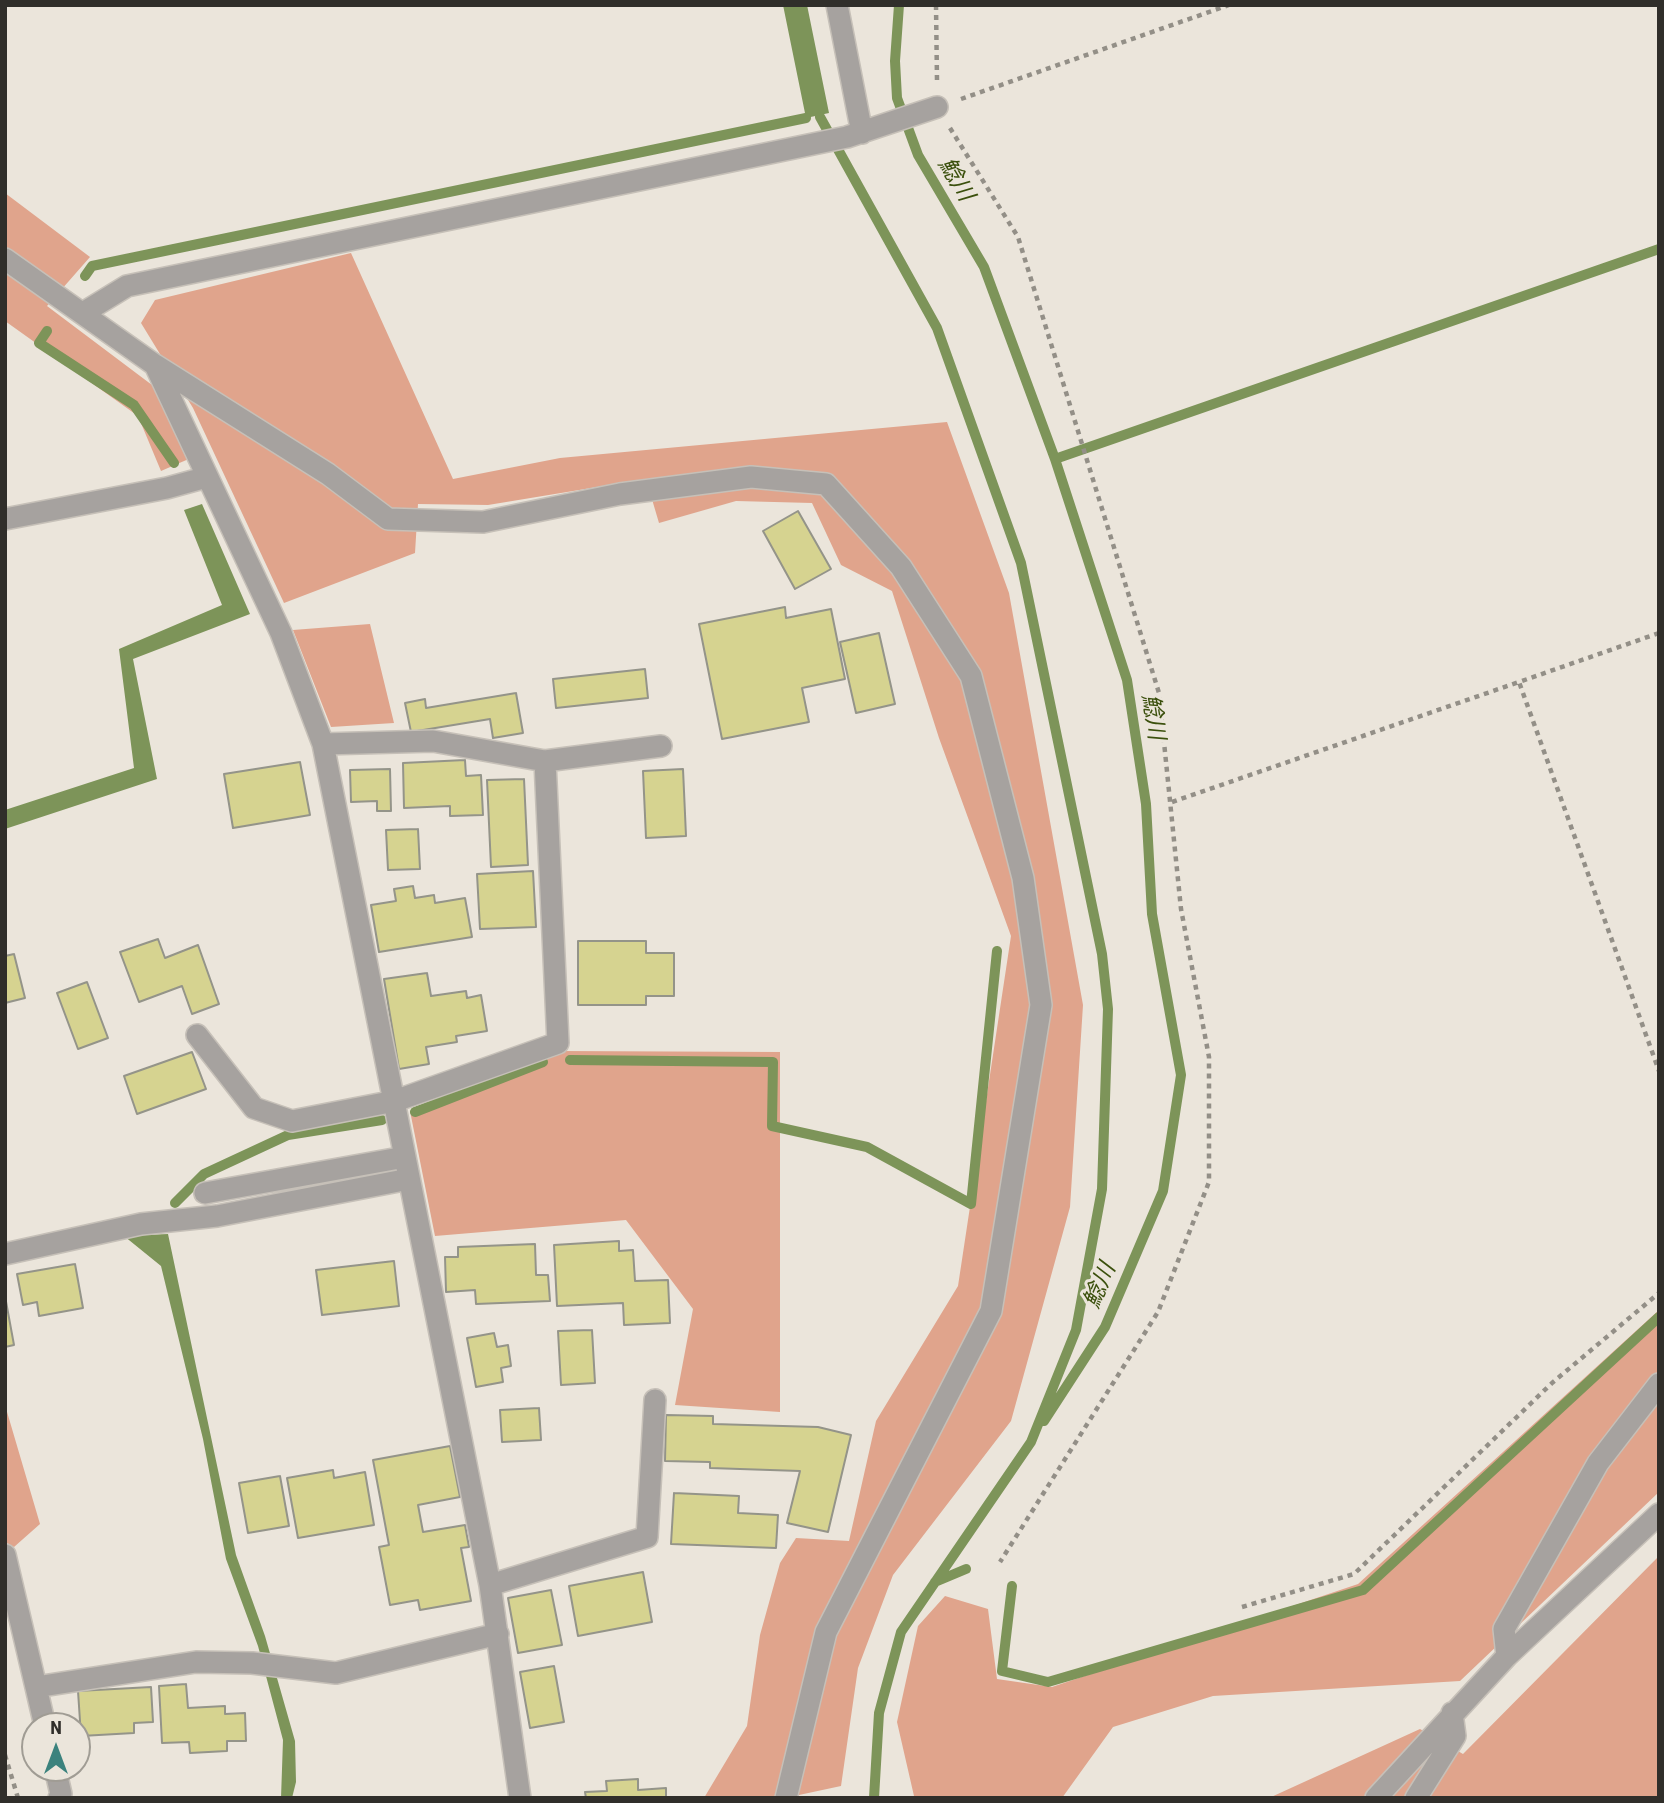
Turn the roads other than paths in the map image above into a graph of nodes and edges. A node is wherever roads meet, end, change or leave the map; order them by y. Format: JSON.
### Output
{"nodes":[{"id":1,"x":836,"y":5,"type":"edge"},
{"id":2,"x":937,"y":107,"type":"road end"},
{"id":3,"x":855,"y":135,"type":"junction"},
{"id":4,"x":5,"y":259,"type":"edge"},
{"id":5,"x":83,"y":313,"type":"junction"},
{"id":6,"x":155,"y":365,"type":"junction"},
{"id":7,"x":207,"y":477,"type":"junction"},
{"id":8,"x":5,"y":519,"type":"edge"},
{"id":9,"x":323,"y":744,"type":"junction"},
{"id":10,"x":660,"y":746,"type":"dead end"},
{"id":11,"x":545,"y":761,"type":"junction"},
{"id":12,"x":197,"y":1035,"type":"dead end"},
{"id":13,"x":395,"y":1101,"type":"junction"},
{"id":14,"x":407,"y":1168,"type":"junction"},
{"id":15,"x":205,"y":1193,"type":"dead end"},
{"id":16,"x":5,"y":1254,"type":"edge"},
{"id":17,"x":1659,"y":1384,"type":"edge"},
{"id":18,"x":655,"y":1400,"type":"dead end"},
{"id":19,"x":1659,"y":1514,"type":"edge"},
{"id":20,"x":5,"y":1555,"type":"edge"},
{"id":21,"x":490,"y":1585,"type":"junction"},
{"id":22,"x":498,"y":1634,"type":"junction"},
{"id":23,"x":1507,"y":1656,"type":"junction"},
{"id":24,"x":36,"y":1687,"type":"junction"},
{"id":25,"x":42,"y":1712,"type":"edge"},
{"id":26,"x":1452,"y":1713,"type":"junction"},
{"id":27,"x":520,"y":1798,"type":"edge"},
{"id":28,"x":786,"y":1798,"type":"edge"},
{"id":29,"x":1376,"y":1798,"type":"edge"},
{"id":30,"x":1416,"y":1798,"type":"edge"}],
"edges":[{"from":1,"to":3,"type":"street"},
{"from":2,"to":3,"type":"street"},
{"from":3,"to":5,"type":"street"},
{"from":4,"to":5,"type":"street"},
{"from":5,"to":6,"type":"street"},
{"from":6,"to":7,"type":"street"},
{"from":6,"to":28,"type":"street"},
{"from":7,"to":8,"type":"street"},
{"from":7,"to":9,"type":"street"},
{"from":9,"to":11,"type":"street"},
{"from":9,"to":13,"type":"street"},
{"from":10,"to":11,"type":"street"},
{"from":11,"to":13,"type":"street"},
{"from":12,"to":13,"type":"street"},
{"from":13,"to":14,"type":"street"},
{"from":14,"to":15,"type":"street"},
{"from":14,"to":16,"type":"street"},
{"from":14,"to":21,"type":"street"},
{"from":17,"to":23,"type":"street"},
{"from":18,"to":21,"type":"street"},
{"from":19,"to":23,"type":"street"},
{"from":20,"to":24,"type":"street"},
{"from":21,"to":22,"type":"street"},
{"from":22,"to":24,"type":"street"},
{"from":22,"to":27,"type":"street"},
{"from":23,"to":26,"type":"street"},
{"from":24,"to":25,"type":"street"},
{"from":26,"to":29,"type":"street"},
{"from":26,"to":30,"type":"street"}]}
